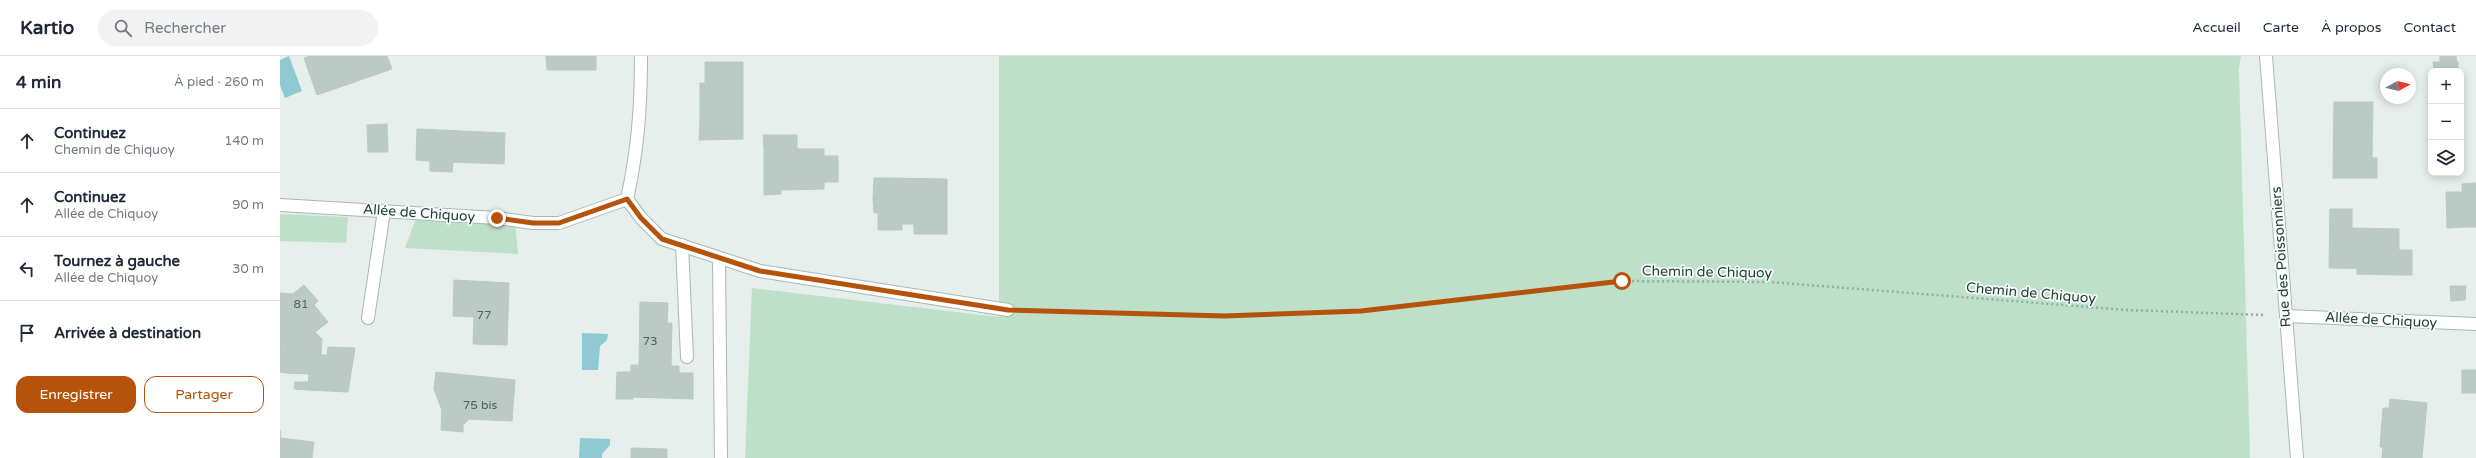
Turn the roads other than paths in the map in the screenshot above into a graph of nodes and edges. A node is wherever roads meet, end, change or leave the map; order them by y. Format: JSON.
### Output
{"nodes":[{"id":1,"x":641,"y":56,"type":"edge"},
{"id":2,"x":2266,"y":56,"type":"edge"},
{"id":3,"x":627,"y":199,"type":"junction"},
{"id":4,"x":280,"y":205,"type":"edge"},
{"id":5,"x":384,"y":211,"type":"junction"},
{"id":6,"x":682,"y":245,"type":"junction"},
{"id":7,"x":719,"y":258,"type":"junction"},
{"id":8,"x":1008,"y":310,"type":"road end"},
{"id":9,"x":2286,"y":316,"type":"junction"},
{"id":10,"x":368,"y":318,"type":"dead end"},
{"id":11,"x":2476,"y":324,"type":"edge"},
{"id":12,"x":687,"y":357,"type":"dead end"},
{"id":13,"x":721,"y":458,"type":"edge"},
{"id":14,"x":2297,"y":458,"type":"edge"}],
"edges":[{"from":1,"to":3,"type":"street"},
{"from":2,"to":9,"type":"street","name":"Rue des Poissonniers"},
{"from":3,"to":5,"type":"street","name":"Allée de Chiquoy"},
{"from":3,"to":6,"type":"street"},
{"from":4,"to":5,"type":"street","name":"Allée de Chiquoy"},
{"from":5,"to":10,"type":"street"},
{"from":6,"to":7,"type":"street"},
{"from":6,"to":12,"type":"street"},
{"from":7,"to":8,"type":"street"},
{"from":7,"to":13,"type":"street"},
{"from":9,"to":11,"type":"street","name":"Allée de Chiquoy"},
{"from":9,"to":14,"type":"street","name":"Rue des Poissonniers"}]}
